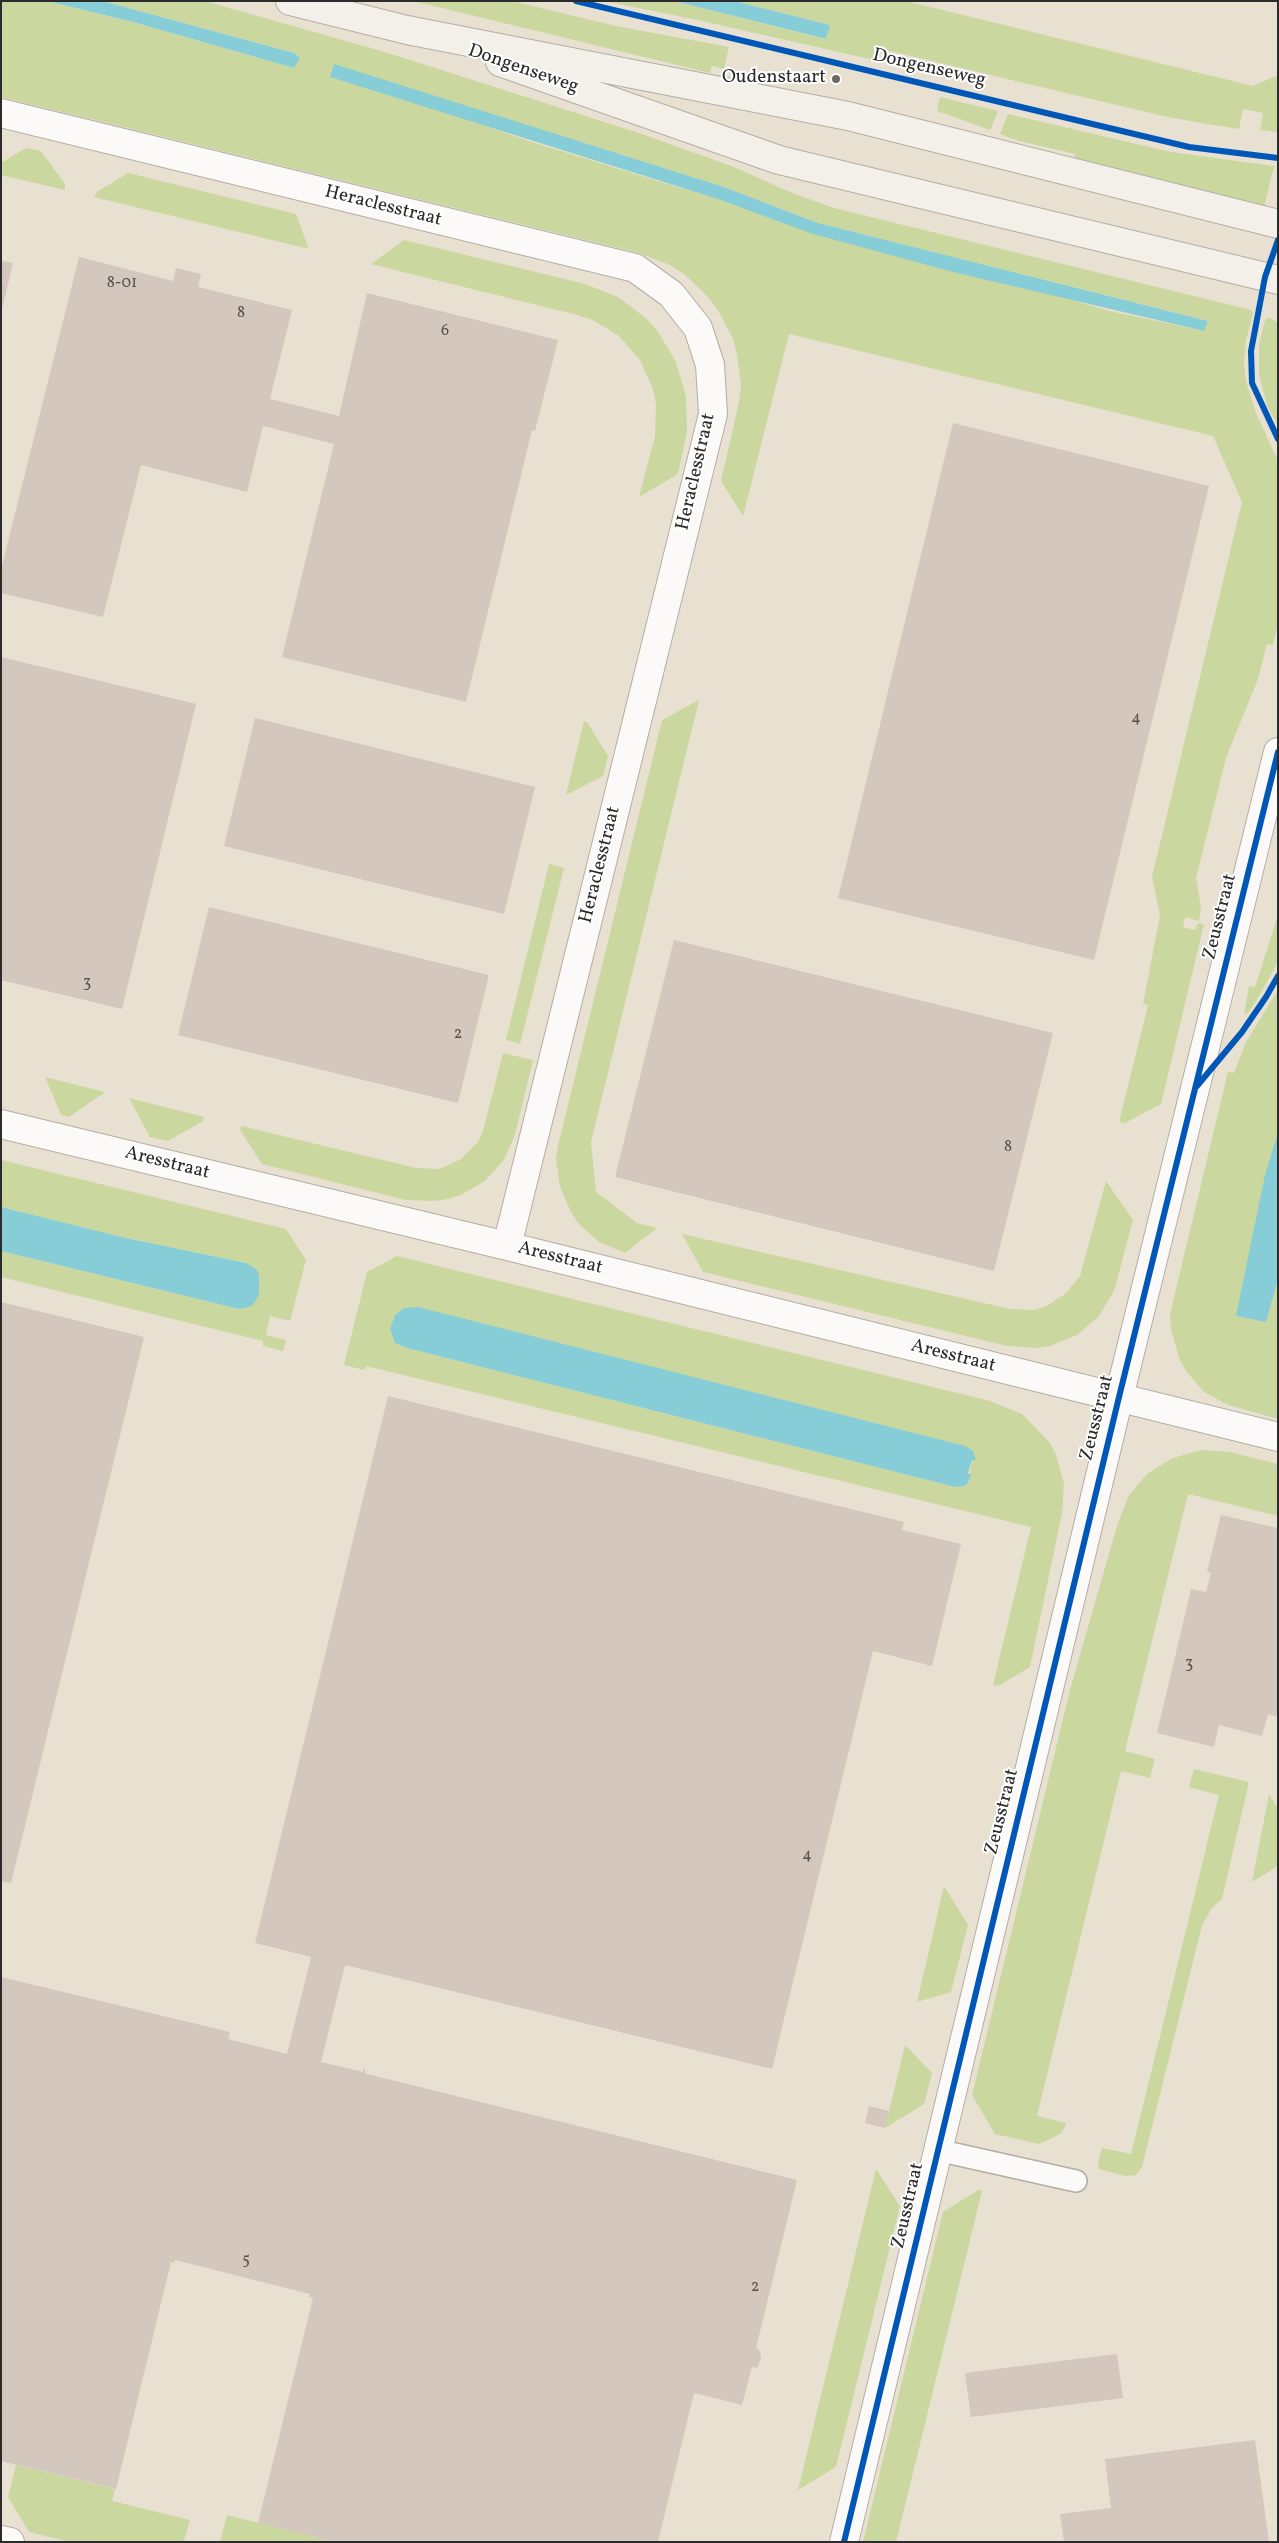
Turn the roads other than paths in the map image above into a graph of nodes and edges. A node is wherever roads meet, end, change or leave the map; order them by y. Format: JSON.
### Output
{"nodes":[{"id":1,"x":290,"y":1,"type":"edge"},
{"id":2,"x":407,"y":30,"type":"junction"},
{"id":3,"x":1,"y":113,"type":"edge"},
{"id":4,"x":1278,"y":224,"type":"edge"},
{"id":5,"x":1278,"y":280,"type":"edge"},
{"id":6,"x":1278,"y":752,"type":"edge"},
{"id":7,"x":1,"y":1124,"type":"edge"},
{"id":8,"x":507,"y":1246,"type":"junction"},
{"id":9,"x":1119,"y":1397,"type":"junction"},
{"id":10,"x":1278,"y":1437,"type":"edge"},
{"id":11,"x":938,"y":2150,"type":"junction"},
{"id":12,"x":1076,"y":2181,"type":"dead end"},
{"id":13,"x":1,"y":2540,"type":"edge"},
{"id":14,"x":10,"y":2542,"type":"edge"},
{"id":15,"x":844,"y":2542,"type":"edge"}],
"edges":[{"from":1,"to":2,"type":"street","name":"Dongenseweg"},
{"from":2,"to":4,"type":"street","name":"Dongenseweg"},
{"from":2,"to":5,"type":"street","name":"Dongenseweg"},
{"from":3,"to":8,"type":"street","name":"Heraclesstraat"},
{"from":6,"to":9,"type":"street","name":"Zeusstraat"},
{"from":7,"to":8,"type":"street","name":"Aresstraat"},
{"from":8,"to":9,"type":"street","name":"Aresstraat"},
{"from":9,"to":10,"type":"street","name":"Aresstraat"},
{"from":9,"to":11,"type":"street","name":"Zeusstraat"},
{"from":11,"to":12,"type":"lane","name":"Zeusstraat"},
{"from":11,"to":15,"type":"street","name":"Zeusstraat"},
{"from":13,"to":14,"type":"street"}]}
